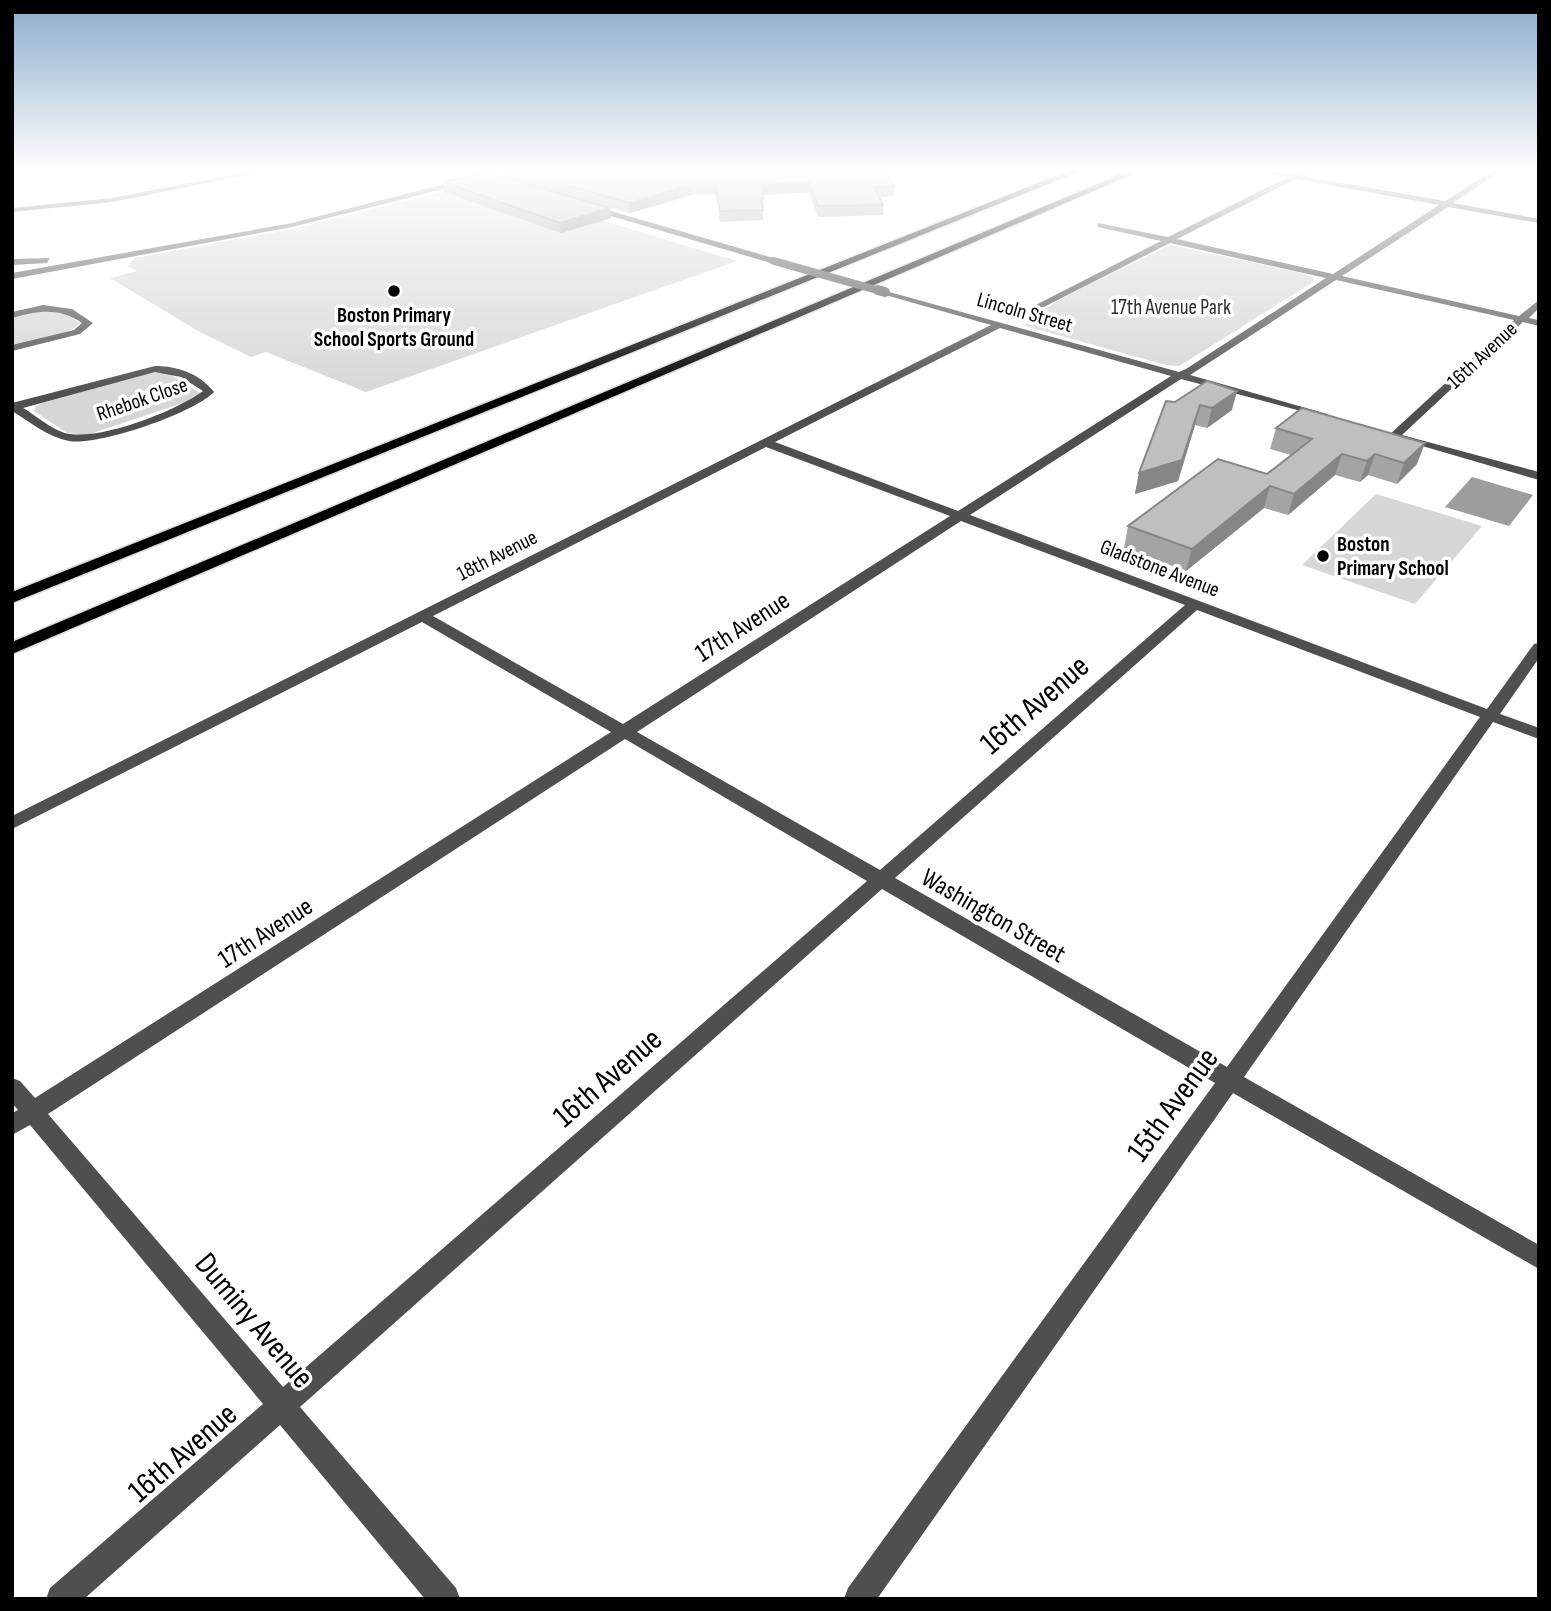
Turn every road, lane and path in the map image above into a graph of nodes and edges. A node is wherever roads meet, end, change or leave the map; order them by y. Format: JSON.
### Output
{"nodes":[{"id":1,"x":151,"y":244,"type":"edge"},
{"id":2,"x":187,"y":244,"type":"edge"},
{"id":3,"x":718,"y":244,"type":"edge"},
{"id":4,"x":894,"y":244,"type":"edge"},
{"id":5,"x":964,"y":244,"type":"edge"},
{"id":6,"x":1162,"y":244,"type":"edge"},
{"id":7,"x":1189,"y":244,"type":"edge"},
{"id":8,"x":1382,"y":244,"type":"edge"},
{"id":9,"x":12,"y":262,"type":"edge"},
{"id":10,"x":12,"y":276,"type":"edge"},
{"id":11,"x":1332,"y":276,"type":"junction"},
{"id":12,"x":1539,"y":303,"type":"edge"},
{"id":13,"x":1023,"y":314,"type":"dead end"},
{"id":14,"x":12,"y":315,"type":"edge"},
{"id":15,"x":1520,"y":319,"type":"junction"},
{"id":16,"x":1539,"y":323,"type":"edge"},
{"id":17,"x":1000,"y":324,"type":"junction"},
{"id":18,"x":12,"y":348,"type":"edge"},
{"id":19,"x":1182,"y":376,"type":"junction"},
{"id":20,"x":13,"y":406,"type":"edge"},
{"id":21,"x":1335,"y":419,"type":"edge"},
{"id":22,"x":766,"y":443,"type":"junction"},
{"id":23,"x":1539,"y":476,"type":"edge"},
{"id":24,"x":961,"y":516,"type":"junction"},
{"id":25,"x":310,"y":522,"type":"junction"},
{"id":26,"x":152,"y":542,"type":"junction"},
{"id":27,"x":12,"y":584,"type":"edge"},
{"id":28,"x":12,"y":598,"type":"edge"},
{"id":29,"x":1195,"y":604,"type":"junction"},
{"id":30,"x":423,"y":616,"type":"junction"},
{"id":31,"x":1539,"y":647,"type":"edge"},
{"id":32,"x":12,"y":649,"type":"edge"},
{"id":33,"x":12,"y":664,"type":"edge"},
{"id":34,"x":1490,"y":715,"type":"junction"},
{"id":35,"x":624,"y":733,"type":"junction"},
{"id":36,"x":1539,"y":734,"type":"edge"},
{"id":37,"x":12,"y":823,"type":"edge"},
{"id":38,"x":881,"y":880,"type":"junction"},
{"id":39,"x":1230,"y":1079,"type":"junction"},
{"id":40,"x":12,"y":1087,"type":"edge"},
{"id":41,"x":23,"y":1118,"type":"edge"},
{"id":42,"x":1539,"y":1258,"type":"edge"},
{"id":43,"x":282,"y":1404,"type":"junction"},
{"id":44,"x":61,"y":1599,"type":"edge"},
{"id":45,"x":445,"y":1599,"type":"edge"},
{"id":46,"x":859,"y":1599,"type":"edge"}],
"edges":[{"from":1,"to":9,"type":"street"},
{"from":2,"to":10,"type":"street"},
{"from":3,"to":17,"type":"street","name":"Lincoln Street","bridge":true},
{"from":4,"to":26,"type":"highway"},
{"from":5,"to":25,"type":"highway"},
{"from":6,"to":13,"type":"street"},
{"from":7,"to":11,"type":"street"},
{"from":8,"to":11,"type":"street","name":"17th Avenue"},
{"from":11,"to":15,"type":"street"},
{"from":11,"to":19,"type":"street","name":"17th Avenue"},
{"from":12,"to":15,"type":"street","name":"16th Avenue"},
{"from":14,"to":18,"type":"street"},
{"from":15,"to":16,"type":"street"},
{"from":15,"to":23,"type":"street","name":"16th Avenue"},
{"from":17,"to":19,"type":"street","name":"Lincoln Street"},
{"from":17,"to":22,"type":"street","name":"18th Avenue"},
{"from":19,"to":21,"type":"street","name":"Lincoln Street"},
{"from":19,"to":24,"type":"street","name":"17th Avenue"},
{"from":20,"to":20,"type":"street","name":"Rhebok Close"},
{"from":22,"to":24,"type":"street","name":"Gladstone Avenue"},
{"from":22,"to":30,"type":"street","name":"18th Avenue"},
{"from":24,"to":29,"type":"street","name":"Gladstone Avenue"},
{"from":24,"to":35,"type":"street","name":"17th Avenue"},
{"from":25,"to":32,"type":"highway"},
{"from":25,"to":33,"type":"highway"},
{"from":26,"to":27,"type":"highway"},
{"from":26,"to":28,"type":"highway"},
{"from":29,"to":34,"type":"street","name":"Gladstone Avenue"},
{"from":29,"to":38,"type":"street","name":"16th Avenue"},
{"from":30,"to":35,"type":"street","name":"Washington Street"},
{"from":30,"to":37,"type":"street","name":"18th Avenue"},
{"from":31,"to":34,"type":"street","name":"15th Avenue"},
{"from":34,"to":36,"type":"street","name":"Gladstone Avenue"},
{"from":34,"to":39,"type":"street","name":"15th Avenue"},
{"from":35,"to":38,"type":"street","name":"Washington Street"},
{"from":35,"to":41,"type":"street","name":"17th Avenue"},
{"from":38,"to":39,"type":"street","name":"Washington Street"},
{"from":38,"to":43,"type":"street","name":"16th Avenue"},
{"from":39,"to":42,"type":"street","name":"Washington Street"},
{"from":39,"to":46,"type":"street","name":"15th Avenue"},
{"from":40,"to":41,"type":"street","name":"Duminy Avenue"},
{"from":41,"to":43,"type":"street","name":"Duminy Avenue"},
{"from":43,"to":44,"type":"street","name":"16th Avenue"},
{"from":43,"to":45,"type":"street","name":"Duminy Avenue"}]}
